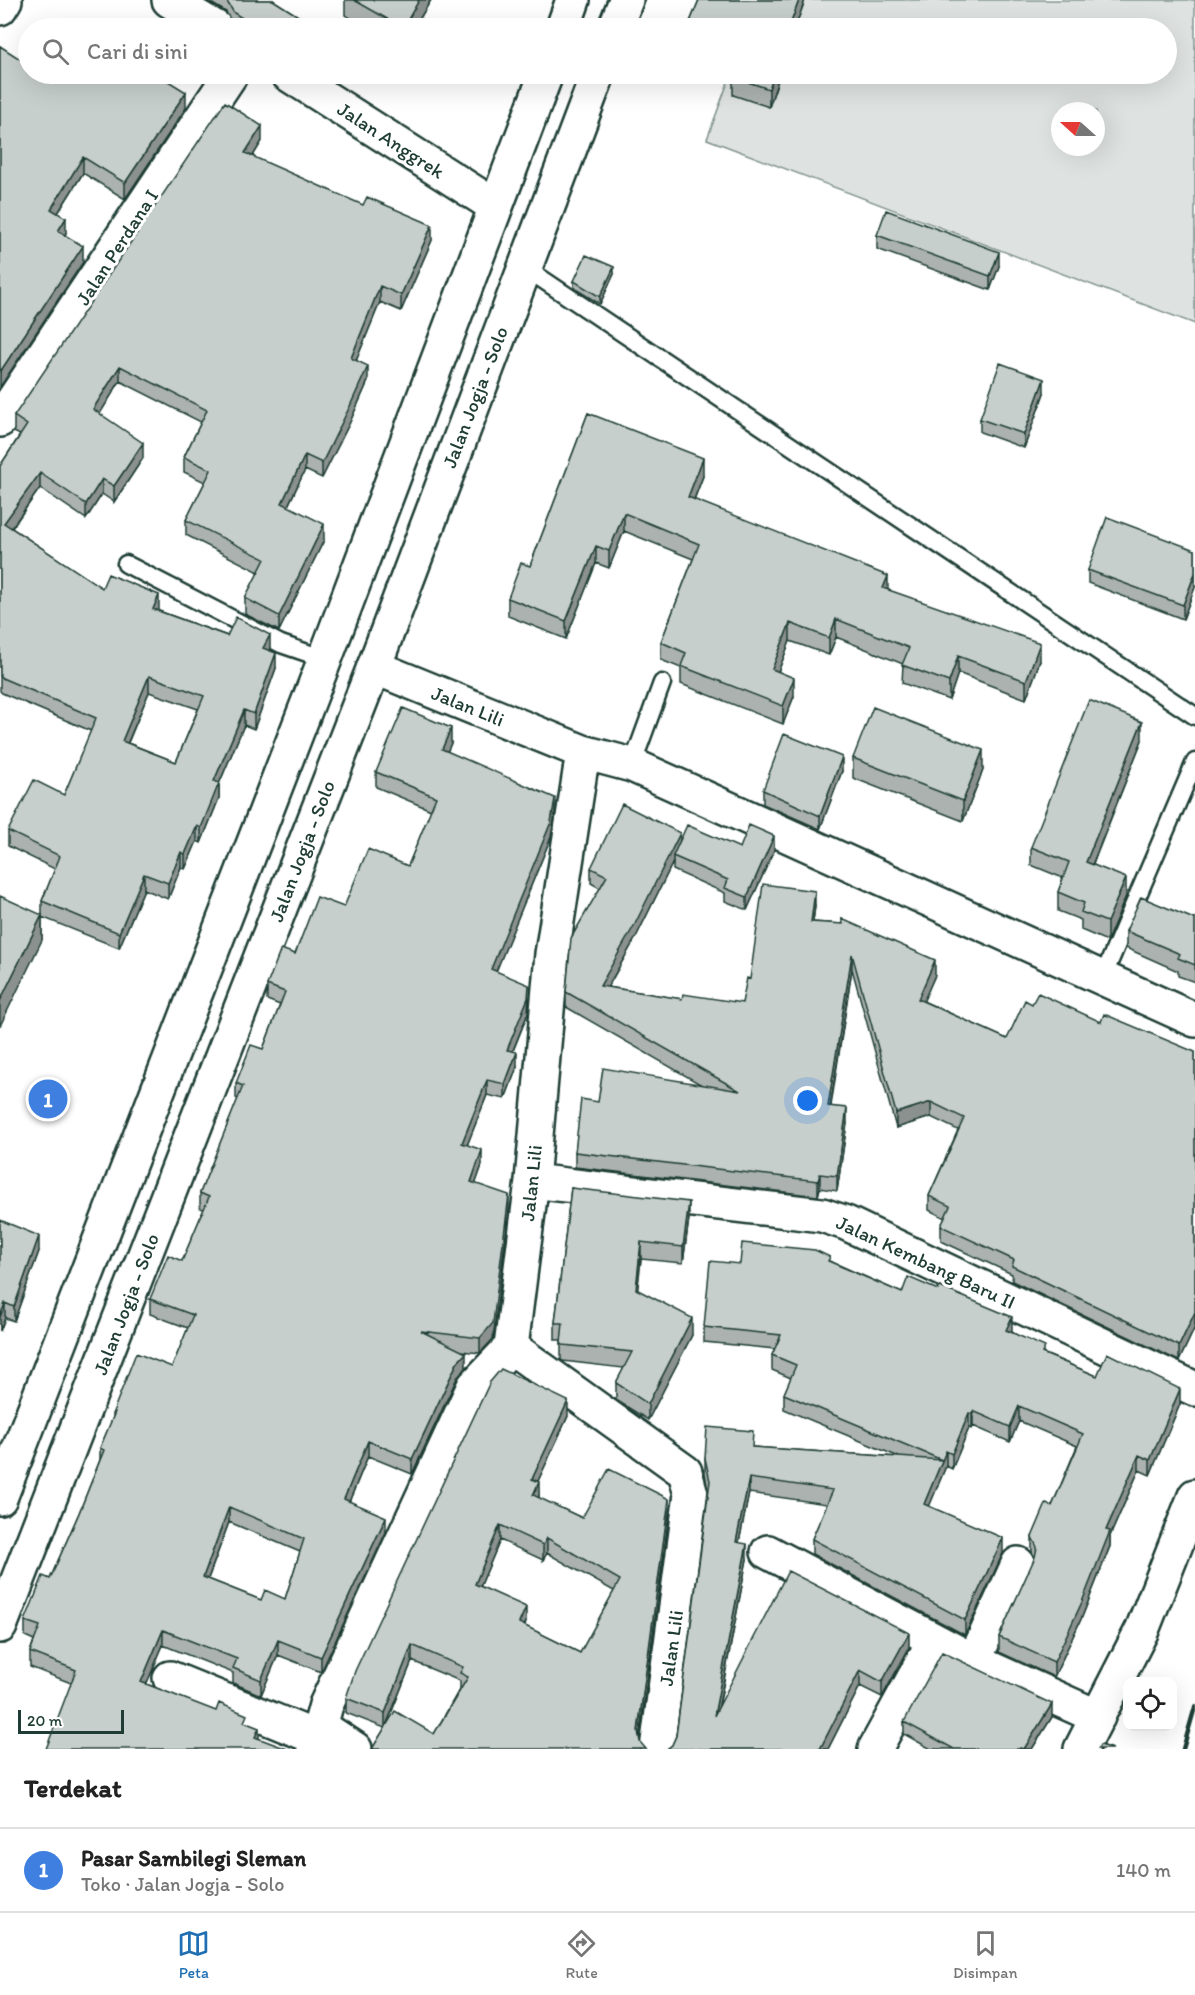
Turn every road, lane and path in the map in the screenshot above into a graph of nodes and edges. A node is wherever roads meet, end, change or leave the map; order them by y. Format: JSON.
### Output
{"nodes":[{"id":1,"x":5,"y":0,"type":"edge"},
{"id":2,"x":170,"y":0,"type":"edge"},
{"id":3,"x":573,"y":0,"type":"edge"},
{"id":4,"x":626,"y":0,"type":"edge"},
{"id":5,"x":0,"y":8,"type":"edge"},
{"id":6,"x":200,"y":18,"type":"edge"},
{"id":7,"x":567,"y":18,"type":"edge"},
{"id":8,"x":619,"y":18,"type":"edge"},
{"id":9,"x":224,"y":84,"type":"edge"},
{"id":10,"x":304,"y":84,"type":"edge"},
{"id":11,"x":542,"y":84,"type":"edge"},
{"id":12,"x":594,"y":84,"type":"edge"},
{"id":13,"x":495,"y":206,"type":"junction"},
{"id":14,"x":524,"y":267,"type":"junction"},
{"id":15,"x":0,"y":420,"type":"edge"},
{"id":16,"x":126,"y":564,"type":"dead end"},
{"id":17,"x":325,"y":659,"type":"junction"},
{"id":18,"x":374,"y":668,"type":"junction"},
{"id":19,"x":662,"y":683,"type":"dead end"},
{"id":20,"x":1195,"y":716,"type":"edge"},
{"id":21,"x":584,"y":752,"type":"junction"},
{"id":22,"x":1195,"y":762,"type":"edge"},
{"id":23,"x":632,"y":765,"type":"junction"},
{"id":24,"x":1102,"y":979,"type":"junction"},
{"id":25,"x":1195,"y":1020,"type":"edge"},
{"id":26,"x":532,"y":1181,"type":"junction"},
{"id":27,"x":511,"y":1347,"type":"junction"},
{"id":28,"x":1195,"y":1389,"type":"edge"},
{"id":29,"x":1195,"y":1496,"type":"edge"},
{"id":30,"x":0,"y":1498,"type":"edge"},
{"id":31,"x":768,"y":1552,"type":"dead end"},
{"id":32,"x":1018,"y":1564,"type":"dead end"},
{"id":33,"x":0,"y":1626,"type":"edge"},
{"id":34,"x":934,"y":1641,"type":"junction"},
{"id":35,"x":974,"y":1661,"type":"junction"},
{"id":36,"x":170,"y":1678,"type":"dead end"},
{"id":37,"x":1098,"y":1717,"type":"junction"},
{"id":38,"x":317,"y":1738,"type":"edge"},
{"id":39,"x":355,"y":1749,"type":"edge"},
{"id":40,"x":657,"y":1749,"type":"edge"},
{"id":41,"x":875,"y":1749,"type":"edge"},
{"id":42,"x":1081,"y":1749,"type":"edge"}],
"edges":[{"from":1,"to":5,"type":"main road"},
{"from":2,"to":6,"type":"main road"},
{"from":3,"to":7,"type":"main road"},
{"from":4,"to":8,"type":"main road"},
{"from":9,"to":15,"type":"main road","name":"Jalan Perdana I"},
{"from":10,"to":13,"type":"main road","name":"Jalan Anggrek"},
{"from":11,"to":13,"type":"main road"},
{"from":12,"to":14,"type":"main road","name":"Jalan Jogja - Solo"},
{"from":13,"to":17,"type":"main road"},
{"from":14,"to":18,"type":"main road","name":"Jalan Jogja - Solo"},
{"from":14,"to":20,"type":"lane"},
{"from":16,"to":17,"type":"lane"},
{"from":17,"to":30,"type":"main road"},
{"from":18,"to":21,"type":"main road","name":"Jalan Lili"},
{"from":18,"to":33,"type":"main road","name":"Jalan Jogja - Solo"},
{"from":19,"to":23,"type":"lane"},
{"from":21,"to":23,"type":"main road"},
{"from":21,"to":26,"type":"main road","name":"Jalan Lili"},
{"from":22,"to":24,"type":"lane"},
{"from":23,"to":24,"type":"main road"},
{"from":24,"to":25,"type":"main road"},
{"from":26,"to":27,"type":"main road","name":"Jalan Lili"},
{"from":26,"to":28,"type":"main road","name":"Jalan Kembang Baru II"},
{"from":27,"to":38,"type":"main road"},
{"from":27,"to":40,"type":"main road","name":"Jalan Lili"},
{"from":29,"to":37,"type":"main road"},
{"from":31,"to":34,"type":"main road"},
{"from":32,"to":35,"type":"main road"},
{"from":34,"to":35,"type":"main road"},
{"from":34,"to":41,"type":"main road"},
{"from":35,"to":37,"type":"main road"},
{"from":36,"to":38,"type":"main road"},
{"from":37,"to":42,"type":"main road"},
{"from":38,"to":39,"type":"main road"}]}
